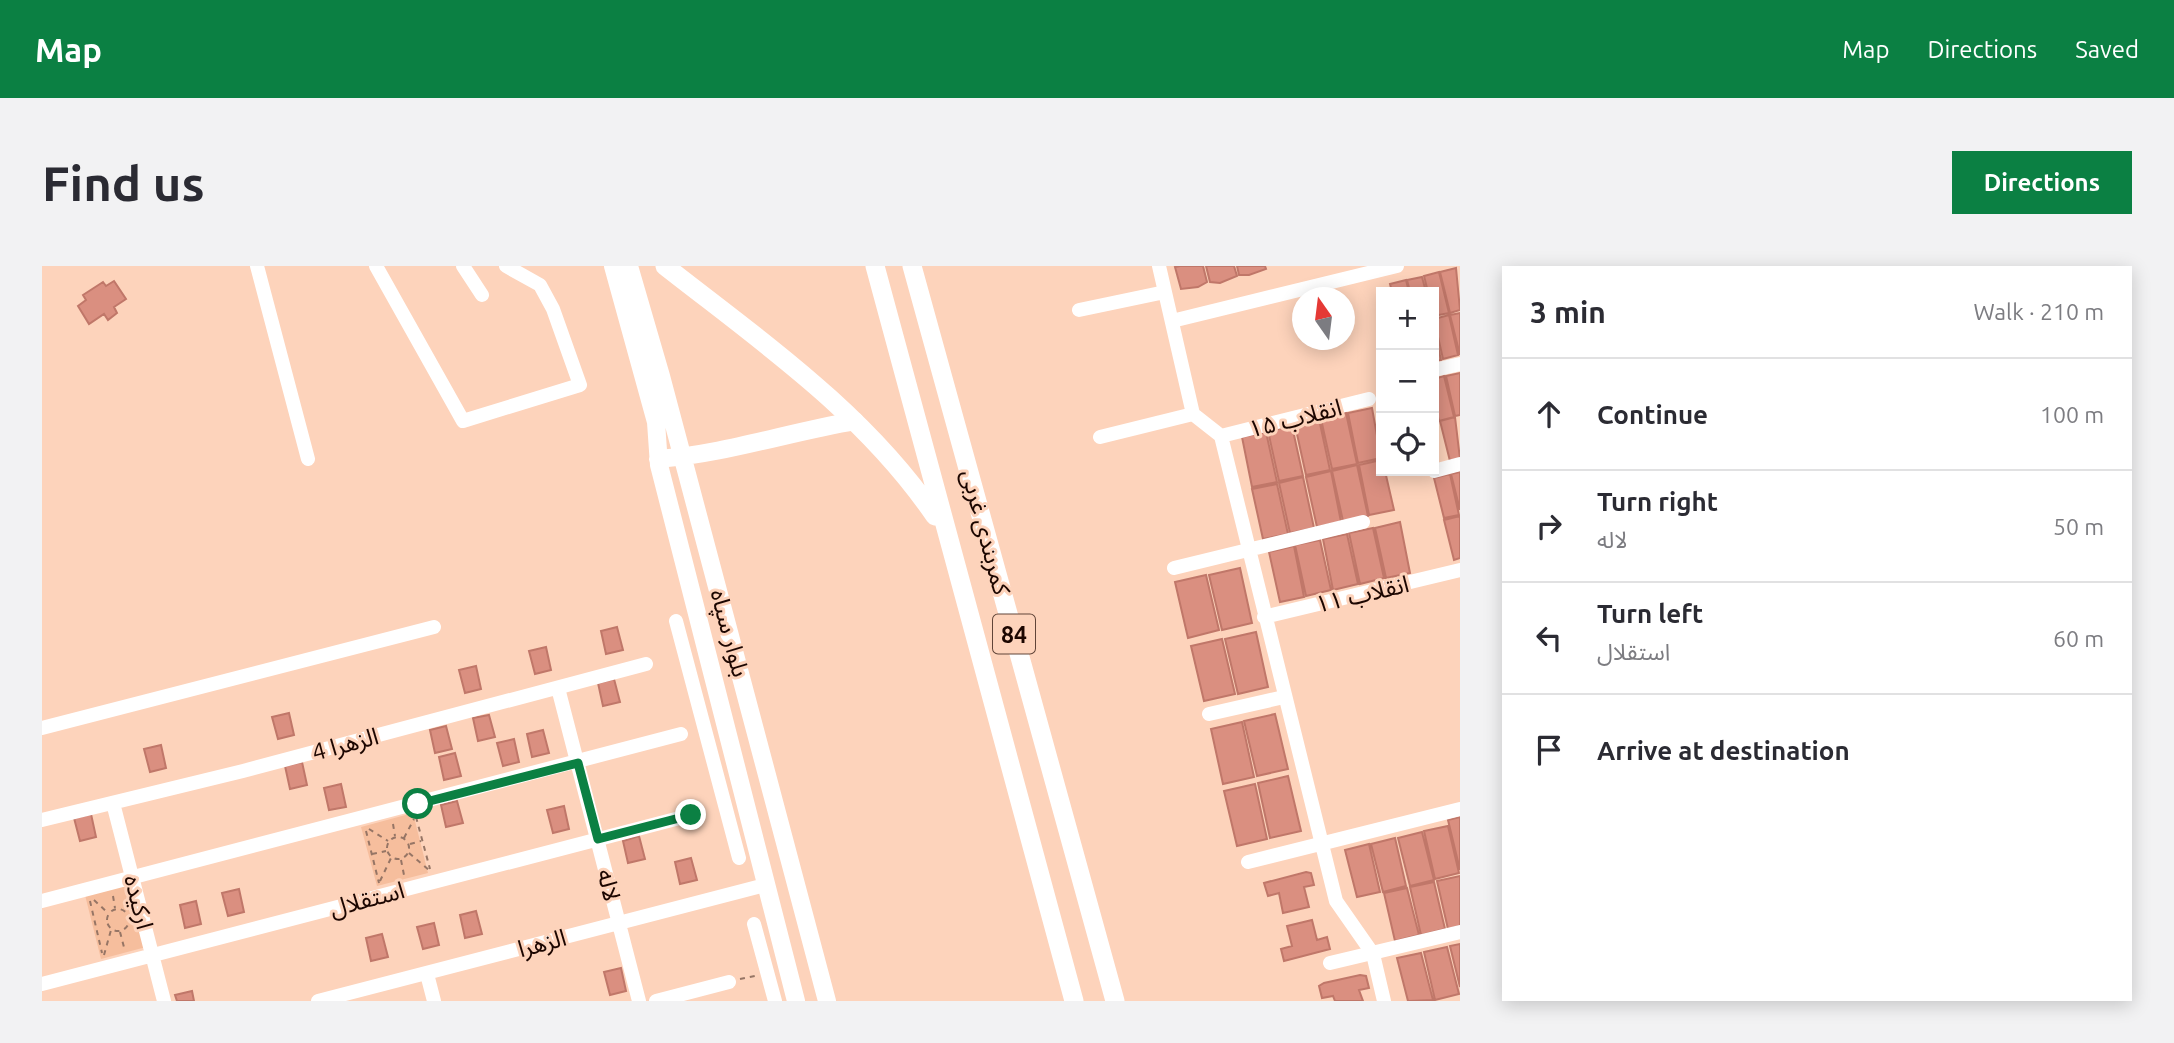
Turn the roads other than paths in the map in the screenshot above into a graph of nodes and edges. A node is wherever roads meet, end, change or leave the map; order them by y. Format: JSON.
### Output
{"nodes":[{"id":1,"x":257,"y":266,"type":"edge"},
{"id":2,"x":376,"y":266,"type":"edge"},
{"id":3,"x":463,"y":266,"type":"edge"},
{"id":4,"x":506,"y":266,"type":"edge"},
{"id":5,"x":613,"y":266,"type":"edge"},
{"id":6,"x":629,"y":266,"type":"edge"},
{"id":7,"x":665,"y":266,"type":"edge"},
{"id":8,"x":875,"y":266,"type":"edge"},
{"id":9,"x":912,"y":266,"type":"edge"},
{"id":10,"x":1159,"y":266,"type":"edge"},
{"id":11,"x":1397,"y":266,"type":"edge"},
{"id":12,"x":1165,"y":292,"type":"junction"},
{"id":13,"x":482,"y":295,"type":"dead end"},
{"id":14,"x":1079,"y":310,"type":"dead end"},
{"id":15,"x":1172,"y":321,"type":"junction"},
{"id":16,"x":1460,"y":364,"type":"edge"},
{"id":17,"x":1439,"y":369,"type":"edge"},
{"id":18,"x":1369,"y":399,"type":"dead end"},
{"id":19,"x":1193,"y":414,"type":"junction"},
{"id":20,"x":856,"y":421,"type":"junction"},
{"id":21,"x":1221,"y":436,"type":"junction"},
{"id":22,"x":1100,"y":437,"type":"dead end"},
{"id":23,"x":683,"y":457,"type":"junction"},
{"id":24,"x":309,"y":459,"type":"dead end"},
{"id":25,"x":658,"y":459,"type":"junction"},
{"id":26,"x":1460,"y":464,"type":"edge"},
{"id":27,"x":1439,"y":469,"type":"edge"},
{"id":28,"x":1363,"y":522,"type":"dead end"},
{"id":29,"x":944,"y":529,"type":"junction"},
{"id":30,"x":1247,"y":549,"type":"junction"},
{"id":31,"x":1174,"y":568,"type":"dead end"},
{"id":32,"x":1460,"y":570,"type":"edge"},
{"id":33,"x":1264,"y":617,"type":"junction"},
{"id":34,"x":676,"y":621,"type":"dead end"},
{"id":35,"x":434,"y":626,"type":"dead end"},
{"id":36,"x":646,"y":664,"type":"dead end"},
{"id":37,"x":558,"y":688,"type":"junction"},
{"id":38,"x":1284,"y":696,"type":"junction"},
{"id":39,"x":1209,"y":714,"type":"dead end"},
{"id":40,"x":42,"y":728,"type":"edge"},
{"id":41,"x":681,"y":734,"type":"dead end"},
{"id":42,"x":733,"y":760,"type":"junction"},
{"id":43,"x":578,"y":763,"type":"junction"},
{"id":44,"x":713,"y":764,"type":"junction"},
{"id":45,"x":113,"y":803,"type":"junction"},
{"id":46,"x":1460,"y":809,"type":"edge"},
{"id":47,"x":691,"y":815,"type":"dead end"},
{"id":48,"x":42,"y":820,"type":"edge"},
{"id":49,"x":598,"y":839,"type":"junction"},
{"id":50,"x":1320,"y":845,"type":"junction"},
{"id":51,"x":739,"y":858,"type":"dead end"},
{"id":52,"x":1248,"y":862,"type":"dead end"},
{"id":53,"x":133,"y":877,"type":"junction"},
{"id":54,"x":765,"y":885,"type":"junction"},
{"id":55,"x":42,"y":901,"type":"edge"},
{"id":56,"x":618,"y":923,"type":"junction"},
{"id":57,"x":754,"y":924,"type":"dead end"},
{"id":58,"x":1460,"y":932,"type":"edge"},
{"id":59,"x":1373,"y":954,"type":"junction"},
{"id":60,"x":153,"y":955,"type":"junction"},
{"id":61,"x":1330,"y":963,"type":"dead end"},
{"id":62,"x":427,"y":974,"type":"junction"},
{"id":63,"x":729,"y":982,"type":"dead end"},
{"id":64,"x":42,"y":984,"type":"edge"},
{"id":65,"x":164,"y":1001,"type":"edge"},
{"id":66,"x":318,"y":1001,"type":"edge"},
{"id":67,"x":434,"y":1001,"type":"edge"},
{"id":68,"x":639,"y":1001,"type":"edge"},
{"id":69,"x":656,"y":1001,"type":"edge"},
{"id":70,"x":775,"y":1001,"type":"edge"},
{"id":71,"x":796,"y":1001,"type":"edge"},
{"id":72,"x":827,"y":1001,"type":"edge"},
{"id":73,"x":1074,"y":1001,"type":"edge"},
{"id":74,"x":1115,"y":1001,"type":"edge"},
{"id":75,"x":1384,"y":1001,"type":"edge"}],
"edges":[{"from":1,"to":24,"type":"street"},
{"from":2,"to":4,"type":"street"},
{"from":3,"to":13,"type":"street"},
{"from":5,"to":25,"type":"main road","name":"بلوار سپاه"},
{"from":6,"to":23,"type":"main road","name":"بلوار سپاه"},
{"from":7,"to":20,"type":"highway"},
{"from":8,"to":29,"type":"highway","name":"کمربندی غربی","number":"84"},
{"from":9,"to":74,"type":"highway","name":"کمربندی غربی","number":"84"},
{"from":10,"to":12,"type":"street"},
{"from":11,"to":15,"type":"street"},
{"from":12,"to":14,"type":"street"},
{"from":12,"to":15,"type":"street"},
{"from":15,"to":19,"type":"street"},
{"from":16,"to":17,"type":"street"},
{"from":18,"to":21,"type":"street","name":"انقلاب ۱۵"},
{"from":19,"to":21,"type":"street"},
{"from":19,"to":22,"type":"street"},
{"from":20,"to":23,"type":"main road"},
{"from":20,"to":29,"type":"highway"},
{"from":21,"to":30,"type":"street"},
{"from":23,"to":25,"type":"main road"},
{"from":23,"to":72,"type":"main road","name":"بلوار سپاه"},
{"from":25,"to":42,"type":"main road","name":"بلوار سپاه"},
{"from":26,"to":27,"type":"street"},
{"from":28,"to":30,"type":"street"},
{"from":29,"to":73,"type":"highway","name":"کمربندی غربی","number":"84"},
{"from":30,"to":31,"type":"street"},
{"from":30,"to":33,"type":"street"},
{"from":32,"to":33,"type":"street","name":"انقلاب ۱۱"},
{"from":33,"to":38,"type":"street"},
{"from":34,"to":44,"type":"street"},
{"from":35,"to":40,"type":"street"},
{"from":36,"to":37,"type":"street","name":"الزهرا 4"},
{"from":37,"to":43,"type":"street","name":"لاله"},
{"from":37,"to":45,"type":"street","name":"الزهرا 4"},
{"from":38,"to":39,"type":"street"},
{"from":38,"to":50,"type":"street"},
{"from":41,"to":43,"type":"street"},
{"from":42,"to":44,"type":"street"},
{"from":42,"to":54,"type":"main road","name":"بلوار سپاه"},
{"from":43,"to":49,"type":"street","name":"لاله"},
{"from":43,"to":53,"type":"street"},
{"from":44,"to":51,"type":"street"},
{"from":45,"to":48,"type":"street","name":"الزهرا 4"},
{"from":45,"to":53,"type":"street","name":"ارکیده"},
{"from":46,"to":50,"type":"street"},
{"from":47,"to":49,"type":"street","name":"استقلال"},
{"from":49,"to":56,"type":"street","name":"لاله"},
{"from":49,"to":60,"type":"street","name":"استقلال"},
{"from":50,"to":52,"type":"street"},
{"from":50,"to":59,"type":"street"},
{"from":53,"to":55,"type":"street"},
{"from":53,"to":60,"type":"street","name":"ارکیده"},
{"from":54,"to":56,"type":"street","name":"الزهرا"},
{"from":54,"to":71,"type":"main road","name":"بلوار سپاه"},
{"from":56,"to":62,"type":"street","name":"الزهرا"},
{"from":56,"to":68,"type":"street","name":"لاله"},
{"from":57,"to":70,"type":"street"},
{"from":58,"to":59,"type":"street"},
{"from":59,"to":61,"type":"street"},
{"from":59,"to":75,"type":"street"},
{"from":60,"to":64,"type":"street","name":"استقلال"},
{"from":60,"to":65,"type":"street","name":"ارکیده"},
{"from":62,"to":66,"type":"street","name":"الزهرا"},
{"from":62,"to":67,"type":"street"},
{"from":63,"to":69,"type":"street"}]}
